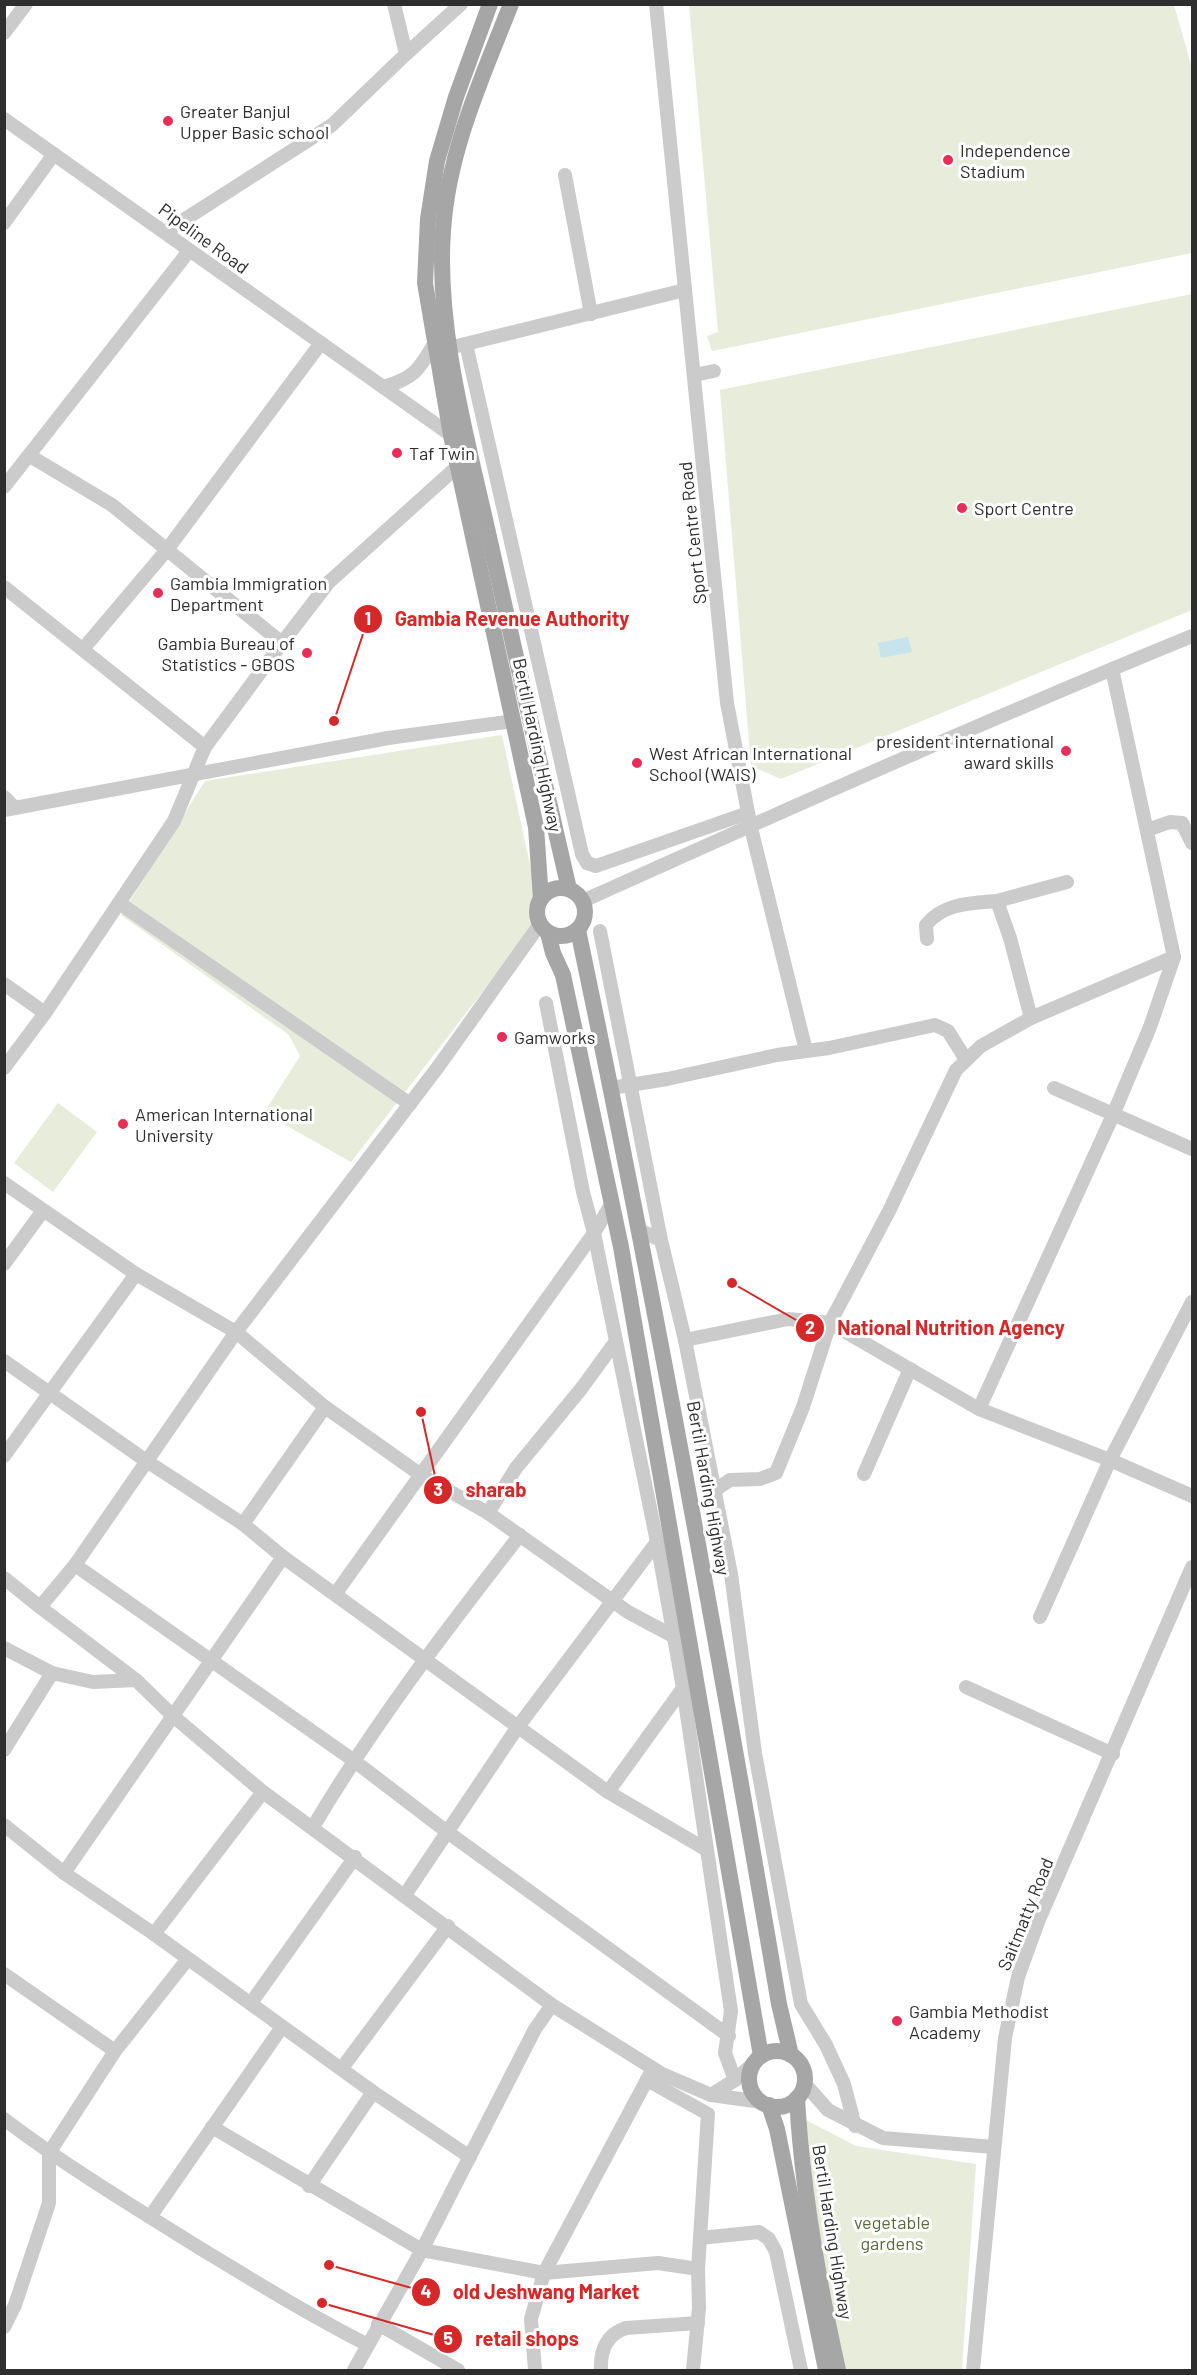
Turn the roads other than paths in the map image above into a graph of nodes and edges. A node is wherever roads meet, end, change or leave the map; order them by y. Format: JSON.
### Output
{"nodes":[{"id":1,"x":26,"y":4,"type":"edge"},
{"id":2,"x":393,"y":4,"type":"edge"},
{"id":3,"x":461,"y":4,"type":"edge"},
{"id":4,"x":490,"y":4,"type":"edge"},
{"id":5,"x":511,"y":4,"type":"edge"},
{"id":6,"x":656,"y":4,"type":"edge"},
{"id":7,"x":4,"y":33,"type":"edge"},
{"id":8,"x":406,"y":54,"type":"junction"},
{"id":9,"x":4,"y":119,"type":"edge"},
{"id":10,"x":54,"y":154,"type":"junction"},
{"id":11,"x":565,"y":175,"type":"dead end"},
{"id":12,"x":4,"y":224,"type":"edge"},
{"id":13,"x":165,"y":232,"type":"junction"},
{"id":14,"x":189,"y":251,"type":"junction"},
{"id":15,"x":685,"y":290,"type":"junction"},
{"id":16,"x":591,"y":314,"type":"junction"},
{"id":17,"x":321,"y":344,"type":"junction"},
{"id":18,"x":450,"y":345,"type":"junction"},
{"id":19,"x":714,"y":371,"type":"dead end"},
{"id":20,"x":694,"y":375,"type":"junction"},
{"id":21,"x":383,"y":387,"type":"junction"},
{"id":22,"x":451,"y":435,"type":"junction"},
{"id":23,"x":30,"y":456,"type":"junction"},
{"id":24,"x":458,"y":466,"type":"junction"},
{"id":25,"x":4,"y":487,"type":"edge"},
{"id":26,"x":166,"y":551,"type":"junction"},
{"id":27,"x":4,"y":587,"type":"edge"},
{"id":28,"x":1192,"y":636,"type":"edge"},
{"id":29,"x":282,"y":643,"type":"junction"},
{"id":30,"x":83,"y":650,"type":"junction"},
{"id":31,"x":1113,"y":669,"type":"junction"},
{"id":32,"x":514,"y":721,"type":"junction"},
{"id":33,"x":205,"y":747,"type":"junction"},
{"id":34,"x":191,"y":776,"type":"junction"},
{"id":35,"x":4,"y":797,"type":"edge"},
{"id":36,"x":10,"y":809,"type":"edge"},
{"id":37,"x":748,"y":813,"type":"junction"},
{"id":38,"x":751,"y":828,"type":"junction"},
{"id":39,"x":1147,"y":830,"type":"junction"},
{"id":40,"x":1192,"y":843,"type":"edge"},
{"id":41,"x":1067,"y":882,"type":"dead end"},
{"id":42,"x":569,"y":889,"type":"junction"},
{"id":43,"x":541,"y":899,"type":"junction"},
{"id":44,"x":583,"y":901,"type":"junction"},
{"id":45,"x":997,"y":901,"type":"junction"},
{"id":46,"x":119,"y":903,"type":"junction"},
{"id":47,"x":544,"y":928,"type":"junction"},
{"id":48,"x":578,"y":930,"type":"junction"},
{"id":49,"x":600,"y":931,"type":"dead end"},
{"id":50,"x":927,"y":939,"type":"dead end"},
{"id":51,"x":1174,"y":957,"type":"junction"},
{"id":52,"x":4,"y":984,"type":"edge"},
{"id":53,"x":546,"y":1003,"type":"dead end"},
{"id":54,"x":45,"y":1013,"type":"junction"},
{"id":55,"x":1031,"y":1018,"type":"junction"},
{"id":56,"x":806,"y":1051,"type":"junction"},
{"id":57,"x":965,"y":1058,"type":"junction"},
{"id":58,"x":4,"y":1068,"type":"edge"},
{"id":59,"x":632,"y":1084,"type":"junction"},
{"id":60,"x":611,"y":1088,"type":"junction"},
{"id":61,"x":1054,"y":1088,"type":"dead end"},
{"id":62,"x":410,"y":1104,"type":"junction"},
{"id":63,"x":1113,"y":1114,"type":"junction"},
{"id":64,"x":1192,"y":1149,"type":"edge"},
{"id":65,"x":4,"y":1183,"type":"edge"},
{"id":66,"x":612,"y":1203,"type":"junction"},
{"id":67,"x":42,"y":1212,"type":"junction"},
{"id":68,"x":641,"y":1232,"type":"junction"},
{"id":69,"x":594,"y":1233,"type":"junction"},
{"id":70,"x":661,"y":1240,"type":"junction"},
{"id":71,"x":4,"y":1264,"type":"edge"},
{"id":72,"x":136,"y":1274,"type":"junction"},
{"id":73,"x":1192,"y":1302,"type":"edge"},
{"id":74,"x":830,"y":1323,"type":"junction"},
{"id":75,"x":236,"y":1332,"type":"junction"},
{"id":76,"x":685,"y":1340,"type":"junction"},
{"id":77,"x":616,"y":1341,"type":"junction"},
{"id":78,"x":4,"y":1361,"type":"edge"},
{"id":79,"x":910,"y":1369,"type":"junction"},
{"id":80,"x":50,"y":1394,"type":"junction"},
{"id":81,"x":325,"y":1407,"type":"junction"},
{"id":82,"x":979,"y":1409,"type":"junction"},
{"id":83,"x":4,"y":1456,"type":"edge"},
{"id":84,"x":145,"y":1460,"type":"junction"},
{"id":85,"x":1110,"y":1460,"type":"junction"},
{"id":86,"x":864,"y":1474,"type":"dead end"},
{"id":87,"x":421,"y":1475,"type":"junction"},
{"id":88,"x":715,"y":1490,"type":"junction"},
{"id":89,"x":1192,"y":1496,"type":"edge"},
{"id":90,"x":488,"y":1513,"type":"junction"},
{"id":91,"x":243,"y":1524,"type":"junction"},
{"id":92,"x":520,"y":1535,"type":"junction"},
{"id":93,"x":657,"y":1542,"type":"junction"},
{"id":94,"x":283,"y":1557,"type":"junction"},
{"id":95,"x":75,"y":1565,"type":"junction"},
{"id":96,"x":1192,"y":1567,"type":"edge"},
{"id":97,"x":4,"y":1578,"type":"edge"},
{"id":98,"x":336,"y":1593,"type":"junction"},
{"id":99,"x":614,"y":1601,"type":"junction"},
{"id":100,"x":40,"y":1606,"type":"junction"},
{"id":101,"x":1040,"y":1617,"type":"dead end"},
{"id":102,"x":673,"y":1636,"type":"junction"},
{"id":103,"x":4,"y":1647,"type":"edge"},
{"id":104,"x":424,"y":1658,"type":"junction"},
{"id":105,"x":212,"y":1661,"type":"junction"},
{"id":106,"x":52,"y":1673,"type":"junction"},
{"id":107,"x":136,"y":1680,"type":"junction"},
{"id":108,"x":683,"y":1688,"type":"junction"},
{"id":109,"x":966,"y":1688,"type":"dead end"},
{"id":110,"x":173,"y":1716,"type":"junction"},
{"id":111,"x":517,"y":1728,"type":"junction"},
{"id":112,"x":4,"y":1750,"type":"edge"},
{"id":113,"x":1113,"y":1754,"type":"junction"},
{"id":114,"x":353,"y":1760,"type":"junction"},
{"id":115,"x":263,"y":1792,"type":"junction"},
{"id":116,"x":608,"y":1792,"type":"junction"},
{"id":117,"x":4,"y":1825,"type":"edge"},
{"id":118,"x":313,"y":1827,"type":"junction"},
{"id":119,"x":446,"y":1831,"type":"junction"},
{"id":120,"x":707,"y":1850,"type":"junction"},
{"id":121,"x":355,"y":1857,"type":"junction"},
{"id":122,"x":64,"y":1873,"type":"junction"},
{"id":123,"x":405,"y":1895,"type":"junction"},
{"id":124,"x":448,"y":1926,"type":"junction"},
{"id":125,"x":154,"y":1934,"type":"junction"},
{"id":126,"x":187,"y":1960,"type":"junction"},
{"id":127,"x":4,"y":1974,"type":"edge"},
{"id":128,"x":252,"y":2004,"type":"junction"},
{"id":129,"x":552,"y":2005,"type":"junction"},
{"id":130,"x":282,"y":2027,"type":"junction"},
{"id":131,"x":729,"y":2036,"type":"junction"},
{"id":132,"x":115,"y":2051,"type":"junction"},
{"id":133,"x":791,"y":2055,"type":"junction"},
{"id":134,"x":758,"y":2058,"type":"junction"},
{"id":135,"x":342,"y":2068,"type":"junction"},
{"id":136,"x":650,"y":2074,"type":"junction"},
{"id":137,"x":735,"y":2080,"type":"junction"},
{"id":138,"x":801,"y":2091,"type":"junction"},
{"id":139,"x":373,"y":2092,"type":"junction"},
{"id":140,"x":711,"y":2094,"type":"junction"},
{"id":141,"x":765,"y":2104,"type":"junction"},
{"id":142,"x":4,"y":2119,"type":"edge"},
{"id":143,"x":855,"y":2126,"type":"junction"},
{"id":144,"x":212,"y":2127,"type":"junction"},
{"id":145,"x":994,"y":2147,"type":"junction"},
{"id":146,"x":50,"y":2153,"type":"junction"},
{"id":147,"x":470,"y":2157,"type":"junction"},
{"id":148,"x":309,"y":2186,"type":"junction"},
{"id":149,"x":150,"y":2217,"type":"junction"},
{"id":150,"x":700,"y":2238,"type":"junction"},
{"id":151,"x":422,"y":2250,"type":"junction"},
{"id":152,"x":698,"y":2269,"type":"junction"},
{"id":153,"x":544,"y":2273,"type":"junction"},
{"id":154,"x":698,"y":2323,"type":"junction"},
{"id":155,"x":378,"y":2325,"type":"junction"},
{"id":156,"x":4,"y":2326,"type":"edge"},
{"id":157,"x":368,"y":2345,"type":"junction"},
{"id":158,"x":354,"y":2370,"type":"edge"},
{"id":159,"x":458,"y":2370,"type":"edge"},
{"id":160,"x":535,"y":2370,"type":"edge"},
{"id":161,"x":601,"y":2370,"type":"edge"},
{"id":162,"x":693,"y":2370,"type":"edge"},
{"id":163,"x":801,"y":2370,"type":"edge"},
{"id":164,"x":826,"y":2370,"type":"edge"},
{"id":165,"x":838,"y":2370,"type":"edge"},
{"id":166,"x":973,"y":2370,"type":"edge"}],
"edges":[{"from":1,"to":7,"type":"street"},
{"from":2,"to":8,"type":"street"},
{"from":3,"to":8,"type":"street"},
{"from":4,"to":18,"type":"main road","name":"Bertil Harding Highway"},
{"from":5,"to":18,"type":"main road","name":"Bertil Harding Highway"},
{"from":6,"to":15,"type":"street","name":"Sport Centre Road"},
{"from":8,"to":13,"type":"street"},
{"from":9,"to":10,"type":"street","name":"Pipeline Road"},
{"from":10,"to":12,"type":"street"},
{"from":10,"to":13,"type":"street","name":"Pipeline Road"},
{"from":11,"to":16,"type":"street"},
{"from":13,"to":14,"type":"street","name":"Pipeline Road"},
{"from":14,"to":17,"type":"street","name":"Pipeline Road"},
{"from":14,"to":23,"type":"street"},
{"from":15,"to":16,"type":"street"},
{"from":15,"to":20,"type":"street","name":"Sport Centre Road"},
{"from":16,"to":18,"type":"street"},
{"from":17,"to":21,"type":"street","name":"Pipeline Road"},
{"from":17,"to":26,"type":"street"},
{"from":18,"to":21,"type":"street"},
{"from":18,"to":22,"type":"main road","name":"Bertil Harding Highway"},
{"from":18,"to":37,"type":"street"},
{"from":18,"to":42,"type":"main road","name":"Bertil Harding Highway"},
{"from":19,"to":20,"type":"street"},
{"from":20,"to":37,"type":"street","name":"Sport Centre Road"},
{"from":21,"to":22,"type":"street","name":"Pipeline Road"},
{"from":22,"to":24,"type":"main road","name":"Bertil Harding Highway"},
{"from":23,"to":25,"type":"street"},
{"from":23,"to":26,"type":"street"},
{"from":24,"to":29,"type":"street"},
{"from":24,"to":32,"type":"main road","name":"Bertil Harding Highway"},
{"from":26,"to":29,"type":"street"},
{"from":26,"to":30,"type":"street"},
{"from":27,"to":30,"type":"street"},
{"from":28,"to":31,"type":"street"},
{"from":29,"to":33,"type":"street"},
{"from":30,"to":33,"type":"street"},
{"from":31,"to":38,"type":"street"},
{"from":31,"to":39,"type":"street"},
{"from":32,"to":34,"type":"street"},
{"from":32,"to":43,"type":"main road","name":"Bertil Harding Highway"},
{"from":33,"to":34,"type":"street"},
{"from":34,"to":36,"type":"street"},
{"from":34,"to":46,"type":"street"},
{"from":35,"to":36,"type":"street"},
{"from":37,"to":38,"type":"street","name":"Sport Centre Road"},
{"from":38,"to":44,"type":"street"},
{"from":38,"to":56,"type":"street","name":"Sport Centre Road"},
{"from":39,"to":40,"type":"street"},
{"from":39,"to":51,"type":"street"},
{"from":41,"to":45,"type":"street"},
{"from":42,"to":43,"type":"main road"},
{"from":42,"to":44,"type":"main road"},
{"from":43,"to":47,"type":"main road"},
{"from":44,"to":48,"type":"main road"},
{"from":45,"to":50,"type":"street"},
{"from":45,"to":55,"type":"street"},
{"from":46,"to":54,"type":"street"},
{"from":46,"to":62,"type":"street"},
{"from":47,"to":48,"type":"main road"},
{"from":47,"to":62,"type":"street"},
{"from":47,"to":66,"type":"main road"},
{"from":48,"to":60,"type":"main road","name":"Bertil Harding Highway"},
{"from":49,"to":59,"type":"street"},
{"from":51,"to":55,"type":"street"},
{"from":51,"to":63,"type":"street"},
{"from":52,"to":54,"type":"street"},
{"from":53,"to":69,"type":"street"},
{"from":54,"to":58,"type":"street"},
{"from":55,"to":57,"type":"street"},
{"from":56,"to":57,"type":"street"},
{"from":56,"to":59,"type":"street"},
{"from":57,"to":74,"type":"street"},
{"from":59,"to":60,"type":"street"},
{"from":59,"to":70,"type":"street"},
{"from":60,"to":68,"type":"main road","name":"Bertil Harding Highway"},
{"from":61,"to":63,"type":"street"},
{"from":62,"to":75,"type":"street"},
{"from":63,"to":64,"type":"street"},
{"from":63,"to":82,"type":"street"},
{"from":65,"to":67,"type":"street"},
{"from":66,"to":69,"type":"street"},
{"from":66,"to":134,"type":"main road"},
{"from":67,"to":71,"type":"street"},
{"from":67,"to":72,"type":"street"},
{"from":68,"to":70,"type":"street"},
{"from":68,"to":133,"type":"main road","name":"Bertil Harding Highway"},
{"from":69,"to":77,"type":"street"},
{"from":69,"to":87,"type":"street"},
{"from":70,"to":76,"type":"street"},
{"from":72,"to":75,"type":"street"},
{"from":72,"to":80,"type":"street"},
{"from":73,"to":85,"type":"street"},
{"from":74,"to":76,"type":"street"},
{"from":74,"to":79,"type":"street"},
{"from":74,"to":88,"type":"street"},
{"from":75,"to":81,"type":"street"},
{"from":75,"to":84,"type":"street"},
{"from":76,"to":88,"type":"street"},
{"from":77,"to":90,"type":"street"},
{"from":77,"to":93,"type":"street"},
{"from":78,"to":80,"type":"street"},
{"from":79,"to":82,"type":"street"},
{"from":79,"to":86,"type":"street"},
{"from":80,"to":83,"type":"street"},
{"from":80,"to":84,"type":"street"},
{"from":81,"to":87,"type":"street"},
{"from":81,"to":91,"type":"street"},
{"from":82,"to":85,"type":"street"},
{"from":84,"to":91,"type":"street"},
{"from":84,"to":95,"type":"street"},
{"from":85,"to":89,"type":"street"},
{"from":85,"to":101,"type":"street"},
{"from":87,"to":90,"type":"street"},
{"from":87,"to":98,"type":"street"},
{"from":88,"to":143,"type":"street"},
{"from":90,"to":92,"type":"street"},
{"from":91,"to":94,"type":"street"},
{"from":92,"to":99,"type":"street"},
{"from":92,"to":104,"type":"street"},
{"from":93,"to":99,"type":"street"},
{"from":93,"to":102,"type":"street"},
{"from":94,"to":98,"type":"street"},
{"from":94,"to":105,"type":"street"},
{"from":95,"to":100,"type":"street"},
{"from":95,"to":105,"type":"street"},
{"from":96,"to":113,"type":"street","name":"Saitmatty Road"},
{"from":97,"to":100,"type":"street"},
{"from":98,"to":104,"type":"street"},
{"from":99,"to":102,"type":"street"},
{"from":99,"to":111,"type":"street"},
{"from":100,"to":107,"type":"street"},
{"from":102,"to":108,"type":"street"},
{"from":103,"to":106,"type":"street"},
{"from":104,"to":111,"type":"street"},
{"from":104,"to":114,"type":"street"},
{"from":105,"to":110,"type":"street"},
{"from":105,"to":114,"type":"street"},
{"from":106,"to":107,"type":"street"},
{"from":106,"to":112,"type":"street"},
{"from":107,"to":110,"type":"street"},
{"from":108,"to":116,"type":"street"},
{"from":108,"to":120,"type":"street"},
{"from":109,"to":113,"type":"street"},
{"from":110,"to":115,"type":"street"},
{"from":110,"to":122,"type":"street"},
{"from":111,"to":116,"type":"street"},
{"from":111,"to":119,"type":"street"},
{"from":113,"to":145,"type":"street","name":"Saitmatty Road"},
{"from":114,"to":118,"type":"street"},
{"from":114,"to":119,"type":"street"},
{"from":115,"to":118,"type":"street"},
{"from":115,"to":125,"type":"street"},
{"from":116,"to":120,"type":"street"},
{"from":117,"to":122,"type":"street"},
{"from":118,"to":121,"type":"street"},
{"from":119,"to":123,"type":"street"},
{"from":119,"to":131,"type":"street"},
{"from":120,"to":131,"type":"street"},
{"from":121,"to":123,"type":"street"},
{"from":121,"to":128,"type":"street"},
{"from":122,"to":125,"type":"street"},
{"from":123,"to":124,"type":"street"},
{"from":124,"to":129,"type":"street"},
{"from":124,"to":135,"type":"street"},
{"from":125,"to":126,"type":"street"},
{"from":126,"to":128,"type":"street"},
{"from":126,"to":132,"type":"street"},
{"from":127,"to":132,"type":"street"},
{"from":128,"to":130,"type":"street"},
{"from":129,"to":136,"type":"street"},
{"from":129,"to":147,"type":"street"},
{"from":130,"to":135,"type":"street"},
{"from":130,"to":144,"type":"street"},
{"from":131,"to":137,"type":"street"},
{"from":132,"to":146,"type":"street"},
{"from":133,"to":134,"type":"main road"},
{"from":133,"to":138,"type":"main road"},
{"from":134,"to":137,"type":"street"},
{"from":134,"to":141,"type":"main road"},
{"from":135,"to":139,"type":"street"},
{"from":136,"to":140,"type":"street"},
{"from":136,"to":150,"type":"street"},
{"from":136,"to":153,"type":"street"},
{"from":137,"to":140,"type":"street"},
{"from":138,"to":141,"type":"main road"},
{"from":138,"to":143,"type":"street"},
{"from":138,"to":165,"type":"main road","name":"Bertil Harding Highway"},
{"from":139,"to":147,"type":"street"},
{"from":139,"to":148,"type":"street"},
{"from":140,"to":141,"type":"street"},
{"from":141,"to":164,"type":"main road","name":"Bertil Harding Highway"},
{"from":142,"to":146,"type":"street"},
{"from":143,"to":145,"type":"street"},
{"from":144,"to":148,"type":"street"},
{"from":144,"to":149,"type":"street"},
{"from":145,"to":166,"type":"street","name":"Saitmatty Road"},
{"from":146,"to":149,"type":"street"},
{"from":146,"to":156,"type":"street"},
{"from":147,"to":151,"type":"street"},
{"from":148,"to":151,"type":"street"},
{"from":149,"to":157,"type":"street"},
{"from":150,"to":152,"type":"street"},
{"from":150,"to":163,"type":"street"},
{"from":151,"to":153,"type":"street"},
{"from":151,"to":155,"type":"street"},
{"from":152,"to":153,"type":"street"},
{"from":152,"to":154,"type":"street"},
{"from":153,"to":160,"type":"street"},
{"from":154,"to":161,"type":"street"},
{"from":154,"to":162,"type":"street"},
{"from":155,"to":157,"type":"street"},
{"from":155,"to":159,"type":"street"},
{"from":157,"to":158,"type":"street"}]}
